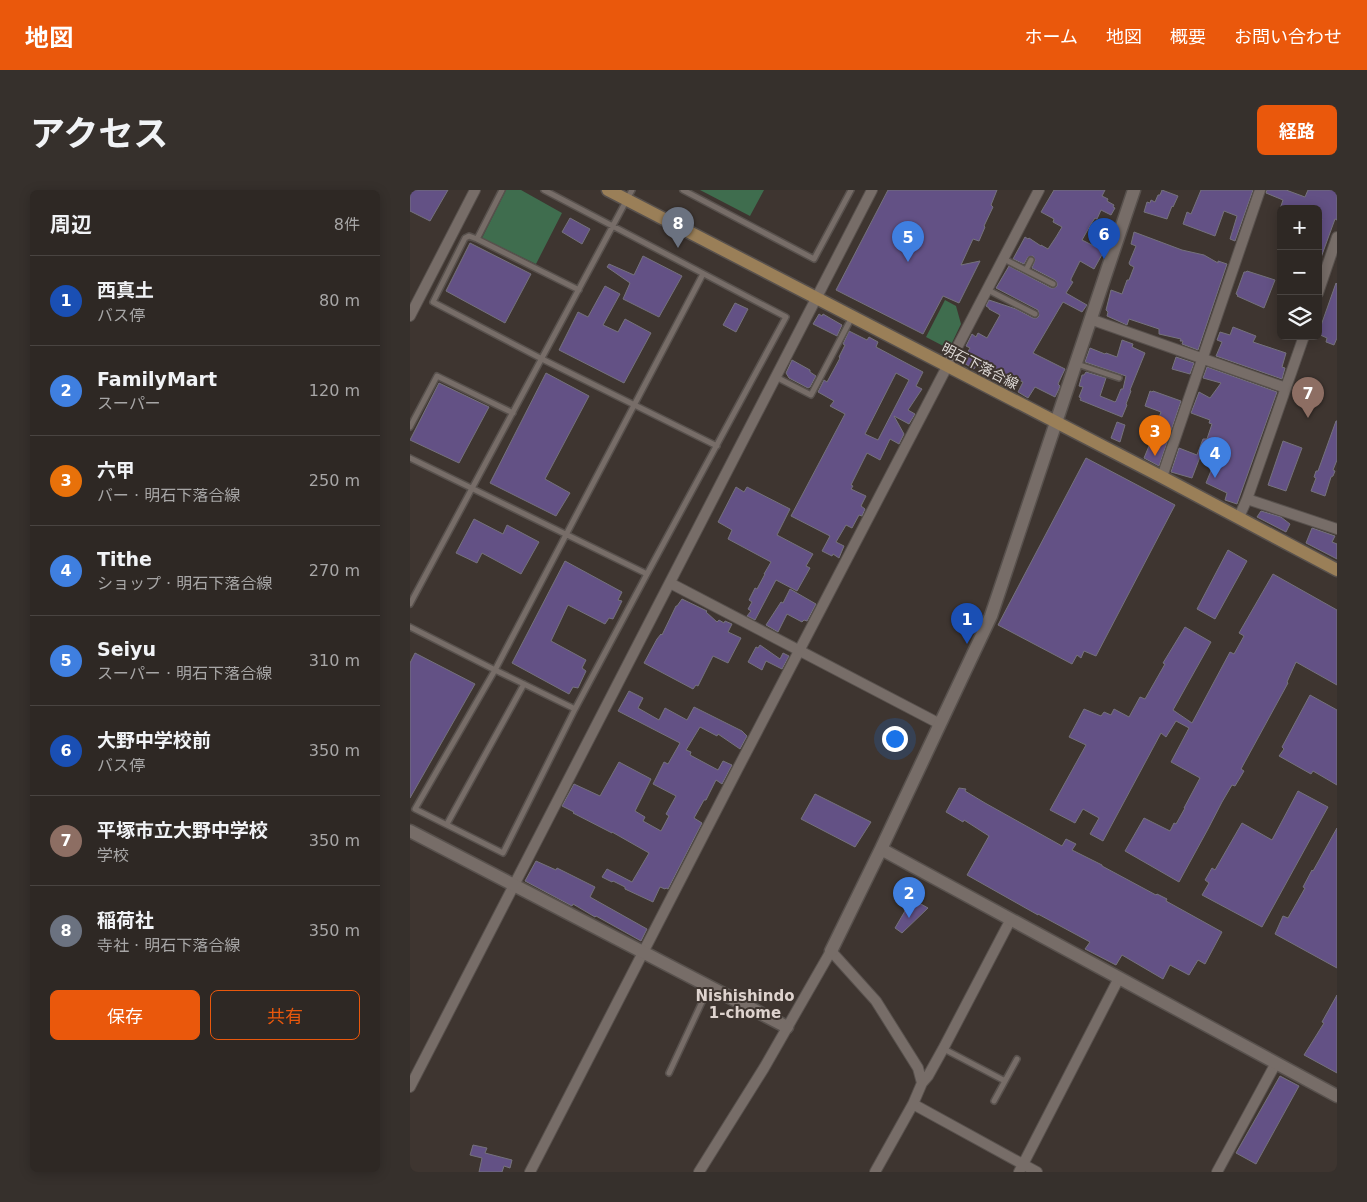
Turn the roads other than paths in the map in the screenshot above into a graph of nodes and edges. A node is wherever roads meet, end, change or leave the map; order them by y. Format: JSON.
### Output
{"nodes":[{"id":1,"x":475,"y":190,"type":"edge"},
{"id":2,"x":502,"y":190,"type":"edge"},
{"id":3,"x":544,"y":190,"type":"edge"},
{"id":4,"x":608,"y":190,"type":"edge"},
{"id":5,"x":683,"y":190,"type":"edge"},
{"id":6,"x":851,"y":190,"type":"edge"},
{"id":7,"x":872,"y":190,"type":"edge"},
{"id":8,"x":1039,"y":190,"type":"edge"},
{"id":9,"x":1134,"y":190,"type":"edge"},
{"id":10,"x":1260,"y":190,"type":"edge"},
{"id":11,"x":629,"y":195,"type":"edge"},
{"id":12,"x":613,"y":226,"type":"junction"},
{"id":13,"x":1337,"y":238,"type":"edge"},
{"id":14,"x":476,"y":240,"type":"junction"},
{"id":15,"x":1004,"y":259,"type":"junction"},
{"id":16,"x":1031,"y":260,"type":"dead end"},
{"id":17,"x":1026,"y":270,"type":"junction"},
{"id":18,"x":703,"y":274,"type":"junction"},
{"id":19,"x":1322,"y":281,"type":"edge"},
{"id":20,"x":1053,"y":284,"type":"dead end"},
{"id":21,"x":579,"y":290,"type":"junction"},
{"id":22,"x":988,"y":290,"type":"junction"},
{"id":23,"x":816,"y":298,"type":"junction"},
{"id":24,"x":1035,"y":314,"type":"dead end"},
{"id":25,"x":410,"y":316,"type":"edge"},
{"id":26,"x":852,"y":317,"type":"junction"},
{"id":27,"x":1090,"y":319,"type":"junction"},
{"id":28,"x":1303,"y":340,"type":"edge"},
{"id":29,"x":542,"y":358,"type":"junction"},
{"id":30,"x":1202,"y":358,"type":"junction"},
{"id":31,"x":1076,"y":363,"type":"junction"},
{"id":32,"x":948,"y":366,"type":"junction"},
{"id":33,"x":776,"y":377,"type":"junction"},
{"id":34,"x":1120,"y":378,"type":"dead end"},
{"id":35,"x":1286,"y":388,"type":"junction"},
{"id":36,"x":634,"y":405,"type":"junction"},
{"id":37,"x":513,"y":412,"type":"junction"},
{"id":38,"x":1056,"y":422,"type":"junction"},
{"id":39,"x":410,"y":427,"type":"edge"},
{"id":40,"x":717,"y":446,"type":"junction"},
{"id":41,"x":410,"y":458,"type":"edge"},
{"id":42,"x":1162,"y":477,"type":"junction"},
{"id":43,"x":472,"y":488,"type":"junction"},
{"id":44,"x":1247,"y":499,"type":"junction"},
{"id":45,"x":1238,"y":517,"type":"junction"},
{"id":46,"x":1337,"y":529,"type":"edge"},
{"id":47,"x":566,"y":534,"type":"junction"},
{"id":48,"x":1337,"y":570,"type":"edge"},
{"id":49,"x":647,"y":574,"type":"junction"},
{"id":50,"x":670,"y":583,"type":"junction"},
{"id":51,"x":410,"y":604,"type":"edge"},
{"id":52,"x":410,"y":627,"type":"edge"},
{"id":53,"x":800,"y":651,"type":"junction"},
{"id":54,"x":495,"y":670,"type":"junction"},
{"id":55,"x":524,"y":684,"type":"junction"},
{"id":56,"x":575,"y":709,"type":"junction"},
{"id":57,"x":940,"y":724,"type":"junction"},
{"id":58,"x":412,"y":807,"type":"edge"},
{"id":59,"x":447,"y":824,"type":"junction"},
{"id":60,"x":410,"y":831,"type":"edge"},
{"id":61,"x":881,"y":849,"type":"junction"},
{"id":62,"x":513,"y":885,"type":"junction"},
{"id":63,"x":1011,"y":919,"type":"junction"},
{"id":64,"x":831,"y":951,"type":"junction"},
{"id":65,"x":644,"y":952,"type":"junction"},
{"id":66,"x":1119,"y":978,"type":"junction"},
{"id":67,"x":709,"y":986,"type":"junction"},
{"id":68,"x":787,"y":1027,"type":"junction"},
{"id":69,"x":943,"y":1048,"type":"junction"},
{"id":70,"x":1017,"y":1059,"type":"dead end"},
{"id":71,"x":1276,"y":1063,"type":"junction"},
{"id":72,"x":669,"y":1072,"type":"dead end"},
{"id":73,"x":1005,"y":1081,"type":"junction"},
{"id":74,"x":922,"y":1083,"type":"junction"},
{"id":75,"x":410,"y":1087,"type":"edge"},
{"id":76,"x":1337,"y":1096,"type":"edge"},
{"id":77,"x":994,"y":1101,"type":"dead end"},
{"id":78,"x":913,"y":1104,"type":"junction"},
{"id":79,"x":1022,"y":1168,"type":"edge"},
{"id":80,"x":530,"y":1172,"type":"edge"},
{"id":81,"x":699,"y":1172,"type":"edge"},
{"id":82,"x":875,"y":1172,"type":"edge"},
{"id":83,"x":1037,"y":1172,"type":"edge"},
{"id":84,"x":1217,"y":1172,"type":"edge"}],
"edges":[{"from":1,"to":25,"type":"street"},
{"from":2,"to":14,"type":"lane"},
{"from":3,"to":12,"type":"lane"},
{"from":4,"to":11,"type":"main road","name":"明石下落合線"},
{"from":5,"to":6,"type":"lane"},
{"from":7,"to":23,"type":"street"},
{"from":8,"to":15,"type":"street"},
{"from":9,"to":27,"type":"street"},
{"from":10,"to":30,"type":"street"},
{"from":11,"to":12,"type":"lane"},
{"from":11,"to":23,"type":"main road","name":"明石下落合線"},
{"from":12,"to":18,"type":"lane"},
{"from":12,"to":21,"type":"lane"},
{"from":13,"to":19,"type":"street"},
{"from":14,"to":21,"type":"lane"},
{"from":14,"to":29,"type":"lane"},
{"from":15,"to":17,"type":"lane"},
{"from":15,"to":22,"type":"street"},
{"from":16,"to":17,"type":"lane"},
{"from":17,"to":20,"type":"lane"},
{"from":18,"to":36,"type":"lane"},
{"from":18,"to":40,"type":"lane"},
{"from":21,"to":29,"type":"lane"},
{"from":22,"to":24,"type":"lane"},
{"from":22,"to":32,"type":"street"},
{"from":23,"to":26,"type":"main road","name":"明石下落合線"},
{"from":23,"to":33,"type":"street"},
{"from":26,"to":32,"type":"main road","name":"明石下落合線"},
{"from":26,"to":33,"type":"lane"},
{"from":27,"to":30,"type":"street"},
{"from":27,"to":31,"type":"street"},
{"from":28,"to":35,"type":"street"},
{"from":29,"to":36,"type":"lane"},
{"from":29,"to":37,"type":"lane"},
{"from":30,"to":35,"type":"street"},
{"from":30,"to":42,"type":"street"},
{"from":31,"to":34,"type":"lane"},
{"from":31,"to":38,"type":"street"},
{"from":32,"to":38,"type":"main road","name":"明石下落合線"},
{"from":32,"to":53,"type":"street"},
{"from":33,"to":50,"type":"street"},
{"from":35,"to":44,"type":"street"},
{"from":36,"to":40,"type":"lane"},
{"from":36,"to":47,"type":"lane"},
{"from":37,"to":39,"type":"lane"},
{"from":37,"to":43,"type":"lane"},
{"from":38,"to":42,"type":"main road","name":"明石下落合線"},
{"from":38,"to":57,"type":"street"},
{"from":40,"to":49,"type":"lane"},
{"from":41,"to":43,"type":"lane"},
{"from":42,"to":45,"type":"main road","name":"明石下落合線"},
{"from":43,"to":47,"type":"lane"},
{"from":43,"to":51,"type":"lane"},
{"from":44,"to":45,"type":"street"},
{"from":44,"to":46,"type":"street"},
{"from":45,"to":48,"type":"main road","name":"明石下落合線"},
{"from":47,"to":49,"type":"lane"},
{"from":47,"to":54,"type":"lane"},
{"from":49,"to":56,"type":"lane"},
{"from":50,"to":53,"type":"street"},
{"from":50,"to":62,"type":"street"},
{"from":52,"to":54,"type":"lane"},
{"from":53,"to":57,"type":"street"},
{"from":53,"to":65,"type":"street"},
{"from":54,"to":55,"type":"lane"},
{"from":54,"to":58,"type":"lane"},
{"from":55,"to":56,"type":"lane"},
{"from":55,"to":59,"type":"lane"},
{"from":56,"to":59,"type":"lane"},
{"from":57,"to":61,"type":"street"},
{"from":58,"to":59,"type":"lane"},
{"from":60,"to":62,"type":"street"},
{"from":61,"to":63,"type":"street"},
{"from":61,"to":64,"type":"street"},
{"from":62,"to":65,"type":"street"},
{"from":62,"to":75,"type":"street"},
{"from":63,"to":66,"type":"street"},
{"from":63,"to":69,"type":"street"},
{"from":64,"to":68,"type":"street"},
{"from":64,"to":74,"type":"street"},
{"from":65,"to":67,"type":"street"},
{"from":65,"to":80,"type":"street"},
{"from":66,"to":71,"type":"street"},
{"from":66,"to":79,"type":"street"},
{"from":67,"to":68,"type":"street"},
{"from":67,"to":72,"type":"lane"},
{"from":68,"to":81,"type":"street"},
{"from":69,"to":73,"type":"lane"},
{"from":69,"to":74,"type":"street"},
{"from":70,"to":73,"type":"lane"},
{"from":71,"to":76,"type":"street"},
{"from":71,"to":84,"type":"street"},
{"from":73,"to":77,"type":"lane"},
{"from":74,"to":78,"type":"street"},
{"from":78,"to":79,"type":"street"},
{"from":78,"to":82,"type":"street"},
{"from":79,"to":83,"type":"street"}]}
